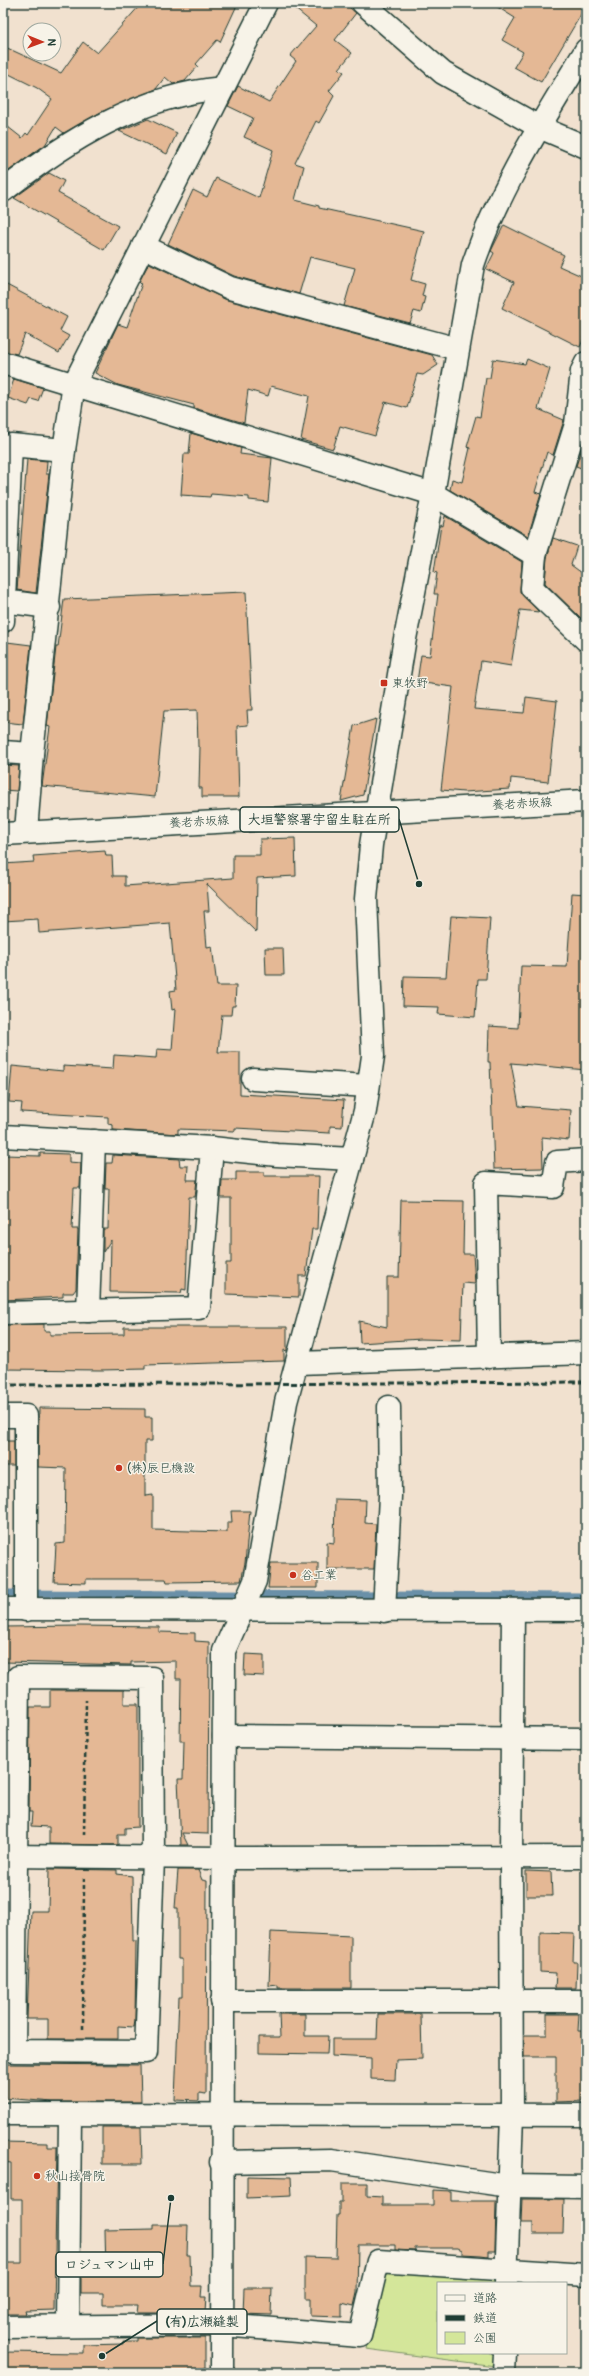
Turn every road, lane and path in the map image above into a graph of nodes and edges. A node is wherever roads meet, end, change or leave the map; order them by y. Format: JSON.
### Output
{"nodes":[{"id":1,"x":266,"y":3,"type":"edge"},
{"id":2,"x":363,"y":3,"type":"edge"},
{"id":3,"x":586,"y":50,"type":"edge"},
{"id":4,"x":224,"y":88,"type":"junction"},
{"id":5,"x":539,"y":127,"type":"junction"},
{"id":6,"x":586,"y":147,"type":"edge"},
{"id":7,"x":3,"y":190,"type":"edge"},
{"id":8,"x":142,"y":246,"type":"junction"},
{"id":9,"x":458,"y":349,"type":"junction"},
{"id":10,"x":3,"y":363,"type":"edge"},
{"id":11,"x":586,"y":363,"type":"edge"},
{"id":12,"x":74,"y":384,"type":"junction"},
{"id":13,"x":64,"y":450,"type":"junction"},
{"id":14,"x":433,"y":494,"type":"junction"},
{"id":15,"x":535,"y":555,"type":"junction"},
{"id":16,"x":49,"y":607,"type":"junction"},
{"id":17,"x":4,"y":608,"type":"edge"},
{"id":18,"x":586,"y":640,"type":"edge"},
{"id":19,"x":3,"y":752,"type":"edge"},
{"id":20,"x":32,"y":754,"type":"junction"},
{"id":21,"x":586,"y":801,"type":"edge"},
{"id":22,"x":376,"y":811,"type":"junction"},
{"id":23,"x":26,"y":832,"type":"junction"},
{"id":24,"x":3,"y":834,"type":"edge"},
{"id":25,"x":254,"y":1079,"type":"dead end"},
{"id":26,"x":368,"y":1086,"type":"junction"},
{"id":27,"x":3,"y":1136,"type":"edge"},
{"id":28,"x":94,"y":1141,"type":"junction"},
{"id":29,"x":212,"y":1148,"type":"junction"},
{"id":30,"x":352,"y":1159,"type":"junction"},
{"id":31,"x":586,"y":1160,"type":"edge"},
{"id":32,"x":88,"y":1310,"type":"junction"},
{"id":33,"x":3,"y":1312,"type":"edge"},
{"id":34,"x":586,"y":1353,"type":"edge"},
{"id":35,"x":488,"y":1357,"type":"junction"},
{"id":36,"x":298,"y":1363,"type":"junction"},
{"id":37,"x":388,"y":1407,"type":"dead end"},
{"id":38,"x":3,"y":1416,"type":"edge"},
{"id":39,"x":26,"y":1607,"type":"junction"},
{"id":40,"x":244,"y":1608,"type":"junction"},
{"id":41,"x":3,"y":1609,"type":"edge"},
{"id":42,"x":384,"y":1609,"type":"junction"},
{"id":43,"x":514,"y":1610,"type":"junction"},
{"id":44,"x":586,"y":1610,"type":"edge"},
{"id":45,"x":224,"y":1736,"type":"junction"},
{"id":46,"x":512,"y":1739,"type":"junction"},
{"id":47,"x":586,"y":1739,"type":"edge"},
{"id":48,"x":9,"y":1856,"type":"edge"},
{"id":49,"x":511,"y":1857,"type":"junction"},
{"id":50,"x":586,"y":1857,"type":"edge"},
{"id":51,"x":153,"y":1858,"type":"junction"},
{"id":52,"x":224,"y":1858,"type":"junction"},
{"id":53,"x":222,"y":2001,"type":"junction"},
{"id":54,"x":512,"y":2001,"type":"junction"},
{"id":55,"x":586,"y":2001,"type":"edge"},
{"id":56,"x":3,"y":2114,"type":"edge"},
{"id":57,"x":70,"y":2115,"type":"junction"},
{"id":58,"x":221,"y":2115,"type":"junction"},
{"id":59,"x":512,"y":2115,"type":"junction"},
{"id":60,"x":586,"y":2115,"type":"edge"},
{"id":61,"x":221,"y":2162,"type":"junction"},
{"id":62,"x":509,"y":2186,"type":"junction"},
{"id":63,"x":586,"y":2187,"type":"edge"},
{"id":64,"x":586,"y":2275,"type":"edge"},
{"id":65,"x":506,"y":2276,"type":"edge"},
{"id":66,"x":222,"y":2325,"type":"junction"},
{"id":67,"x":68,"y":2326,"type":"junction"},
{"id":68,"x":3,"y":2327,"type":"edge"},
{"id":69,"x":505,"y":2354,"type":"edge"},
{"id":70,"x":222,"y":2373,"type":"edge"},
{"id":71,"x":504,"y":2373,"type":"edge"}],
"edges":[{"from":1,"to":4,"type":"street"},
{"from":2,"to":5,"type":"street"},
{"from":3,"to":5,"type":"street"},
{"from":4,"to":7,"type":"street"},
{"from":4,"to":8,"type":"street"},
{"from":5,"to":6,"type":"street"},
{"from":5,"to":9,"type":"street"},
{"from":8,"to":9,"type":"street"},
{"from":8,"to":12,"type":"street"},
{"from":9,"to":14,"type":"street"},
{"from":10,"to":12,"type":"street"},
{"from":11,"to":15,"type":"street"},
{"from":12,"to":13,"type":"street"},
{"from":12,"to":14,"type":"street"},
{"from":13,"to":16,"type":"street"},
{"from":13,"to":17,"type":"street"},
{"from":14,"to":15,"type":"street"},
{"from":14,"to":22,"type":"street"},
{"from":15,"to":18,"type":"street"},
{"from":16,"to":17,"type":"street"},
{"from":16,"to":20,"type":"street"},
{"from":19,"to":20,"type":"street"},
{"from":20,"to":23,"type":"street"},
{"from":21,"to":22,"type":"street","name":"養老赤坂線"},
{"from":22,"to":23,"type":"street","name":"養老赤坂線"},
{"from":22,"to":26,"type":"street"},
{"from":23,"to":24,"type":"street","name":"養老赤坂線"},
{"from":25,"to":26,"type":"street"},
{"from":26,"to":30,"type":"street"},
{"from":27,"to":28,"type":"street"},
{"from":28,"to":29,"type":"street"},
{"from":28,"to":32,"type":"street"},
{"from":29,"to":30,"type":"street"},
{"from":29,"to":32,"type":"street"},
{"from":30,"to":36,"type":"street"},
{"from":31,"to":35,"type":"street"},
{"from":32,"to":33,"type":"street"},
{"from":34,"to":35,"type":"street"},
{"from":35,"to":36,"type":"street"},
{"from":36,"to":40,"type":"street"},
{"from":37,"to":42,"type":"street"},
{"from":38,"to":39,"type":"street"},
{"from":39,"to":40,"type":"street"},
{"from":39,"to":41,"type":"street"},
{"from":40,"to":42,"type":"street"},
{"from":40,"to":45,"type":"street"},
{"from":42,"to":43,"type":"street"},
{"from":43,"to":44,"type":"street"},
{"from":43,"to":46,"type":"street"},
{"from":45,"to":46,"type":"street"},
{"from":45,"to":52,"type":"street"},
{"from":46,"to":47,"type":"street"},
{"from":46,"to":49,"type":"street"},
{"from":48,"to":51,"type":"street"},
{"from":48,"to":51,"type":"street"},
{"from":48,"to":51,"type":"street"},
{"from":49,"to":50,"type":"street"},
{"from":49,"to":52,"type":"street"},
{"from":49,"to":54,"type":"street"},
{"from":51,"to":52,"type":"street"},
{"from":52,"to":53,"type":"street"},
{"from":53,"to":54,"type":"street"},
{"from":53,"to":58,"type":"street"},
{"from":54,"to":55,"type":"street"},
{"from":54,"to":59,"type":"street"},
{"from":56,"to":57,"type":"street"},
{"from":57,"to":58,"type":"street"},
{"from":57,"to":67,"type":"street"},
{"from":58,"to":59,"type":"street"},
{"from":58,"to":61,"type":"street"},
{"from":59,"to":60,"type":"street"},
{"from":59,"to":62,"type":"street"},
{"from":61,"to":62,"type":"street"},
{"from":61,"to":66,"type":"street"},
{"from":62,"to":63,"type":"street"},
{"from":62,"to":65,"type":"street"},
{"from":64,"to":65,"type":"street"},
{"from":65,"to":66,"type":"street"},
{"from":66,"to":67,"type":"street"},
{"from":66,"to":70,"type":"street"},
{"from":67,"to":68,"type":"street"},
{"from":69,"to":71,"type":"street"}]}
